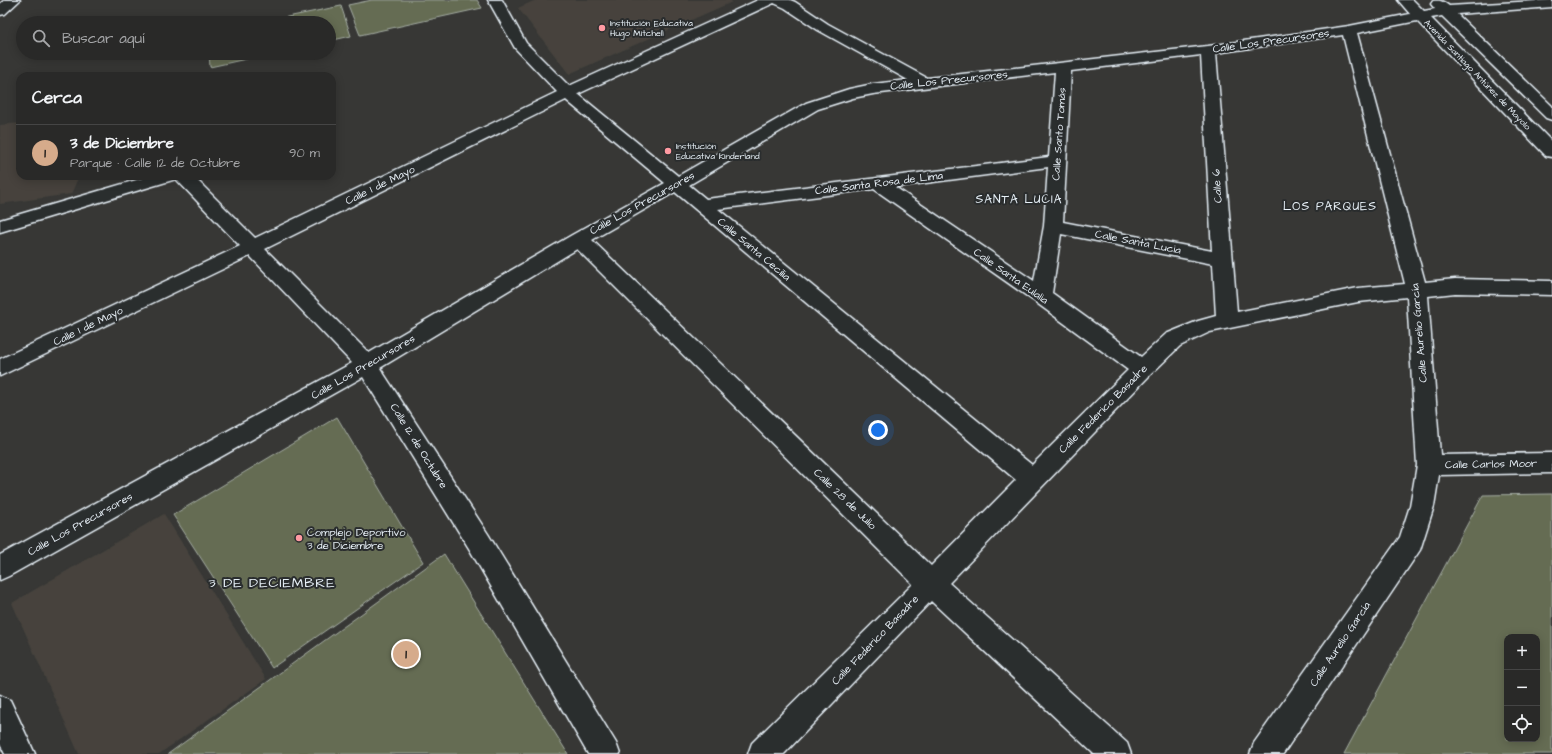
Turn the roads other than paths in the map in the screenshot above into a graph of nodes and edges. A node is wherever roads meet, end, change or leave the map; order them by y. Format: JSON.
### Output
{"nodes":[{"id":1,"x":13,"y":0,"type":"edge"},
{"id":2,"x":779,"y":0,"type":"edge"},
{"id":3,"x":1434,"y":0,"type":"edge"},
{"id":4,"x":765,"y":2,"type":"edge"},
{"id":5,"x":1542,"y":2,"type":"edge"},
{"id":6,"x":501,"y":3,"type":"edge"},
{"id":7,"x":1412,"y":8,"type":"edge"},
{"id":8,"x":0,"y":11,"type":"edge"},
{"id":9,"x":1445,"y":11,"type":"junction"},
{"id":10,"x":1552,"y":14,"type":"edge"},
{"id":11,"x":1349,"y":30,"type":"junction"},
{"id":12,"x":1208,"y":50,"type":"junction"},
{"id":13,"x":1063,"y":68,"type":"junction"},
{"id":14,"x":925,"y":83,"type":"junction"},
{"id":15,"x":567,"y":93,"type":"junction"},
{"id":16,"x":1552,"y":115,"type":"edge"},
{"id":17,"x":1552,"y":152,"type":"edge"},
{"id":18,"x":1057,"y":161,"type":"junction"},
{"id":19,"x":155,"y":180,"type":"edge"},
{"id":20,"x":187,"y":180,"type":"edge"},
{"id":21,"x":677,"y":184,"type":"junction"},
{"id":22,"x":879,"y":184,"type":"junction"},
{"id":23,"x":701,"y":204,"type":"junction"},
{"id":24,"x":0,"y":226,"type":"edge"},
{"id":25,"x":1053,"y":226,"type":"junction"},
{"id":26,"x":579,"y":239,"type":"junction"},
{"id":27,"x":253,"y":247,"type":"junction"},
{"id":28,"x":1222,"y":259,"type":"junction"},
{"id":29,"x":1552,"y":288,"type":"edge"},
{"id":30,"x":1417,"y":290,"type":"junction"},
{"id":31,"x":1041,"y":296,"type":"junction"},
{"id":32,"x":1227,"y":321,"type":"junction"},
{"id":33,"x":367,"y":365,"type":"junction"},
{"id":34,"x":0,"y":368,"type":"edge"},
{"id":35,"x":1142,"y":369,"type":"junction"},
{"id":36,"x":1552,"y":463,"type":"edge"},
{"id":37,"x":1429,"y":465,"type":"junction"},
{"id":38,"x":1033,"y":480,"type":"junction"},
{"id":39,"x":0,"y":568,"type":"edge"},
{"id":40,"x":930,"y":583,"type":"junction"},
{"id":41,"x":0,"y":710,"type":"edge"},
{"id":42,"x":20,"y":754,"type":"edge"},
{"id":43,"x":605,"y":754,"type":"edge"},
{"id":44,"x":763,"y":754,"type":"edge"},
{"id":45,"x":1116,"y":754,"type":"edge"},
{"id":46,"x":1265,"y":754,"type":"edge"}],
"edges":[{"from":1,"to":8,"type":"street"},
{"from":2,"to":14,"type":"street"},
{"from":3,"to":9,"type":"street","name":"Avenida Santiago Antúnez de Mayolo"},
{"from":4,"to":15,"type":"street","name":"Calle 1 de Mayo"},
{"from":5,"to":9,"type":"street"},
{"from":5,"to":10,"type":"street"},
{"from":6,"to":15,"type":"street","name":"Calle Santa Cecilia"},
{"from":7,"to":9,"type":"street"},
{"from":7,"to":11,"type":"street"},
{"from":7,"to":17,"type":"street","name":"Avenida Santiago Antúnez de Mayolo"},
{"from":9,"to":16,"type":"street","name":"Avenida Santiago Antúnez de Mayolo"},
{"from":11,"to":12,"type":"street","name":"Calle Los Precursores"},
{"from":11,"to":30,"type":"street","name":"Calle Aurelio García"},
{"from":12,"to":13,"type":"street","name":"Calle Los Precursores"},
{"from":12,"to":28,"type":"street","name":"Calle 6"},
{"from":13,"to":14,"type":"street","name":"Calle Los Precursores"},
{"from":13,"to":18,"type":"street","name":"Calle Santo Tomás"},
{"from":14,"to":21,"type":"street","name":"Calle Los Precursores"},
{"from":15,"to":21,"type":"street","name":"Calle Santa Cecilia"},
{"from":15,"to":27,"type":"street","name":"Calle 1 de Mayo"},
{"from":18,"to":22,"type":"street","name":"Calle Santa Rosa de Lima"},
{"from":18,"to":25,"type":"street","name":"Calle Santo Tomás"},
{"from":19,"to":24,"type":"street"},
{"from":20,"to":27,"type":"street","name":"Calle 12 de Octubre"},
{"from":21,"to":23,"type":"street","name":"Calle Santa Cecilia"},
{"from":21,"to":26,"type":"street","name":"Calle Los Precursores"},
{"from":22,"to":23,"type":"street","name":"Calle Santa Rosa de Lima"},
{"from":22,"to":31,"type":"street","name":"Calle Santa Eulalia"},
{"from":23,"to":38,"type":"street","name":"Calle Santa Cecilia"},
{"from":25,"to":28,"type":"street","name":"Calle Santa Lucia"},
{"from":25,"to":31,"type":"street","name":"Calle Santo Tomás"},
{"from":26,"to":33,"type":"street","name":"Calle Los Precursores"},
{"from":26,"to":40,"type":"street","name":"Calle 28 de Julio"},
{"from":27,"to":33,"type":"street","name":"Calle 12 de Octubre"},
{"from":27,"to":34,"type":"street","name":"Calle 1 de Mayo"},
{"from":28,"to":32,"type":"street","name":"Calle 6"},
{"from":29,"to":30,"type":"street","name":"Calle Federico Basadre"},
{"from":30,"to":32,"type":"street","name":"Calle Federico Basadre"},
{"from":30,"to":37,"type":"street","name":"Calle Aurelio García"},
{"from":31,"to":35,"type":"street","name":"Calle Santa Eulalia"},
{"from":32,"to":35,"type":"street","name":"Calle Federico Basadre"},
{"from":33,"to":39,"type":"street","name":"Calle Los Precursores"},
{"from":33,"to":43,"type":"street","name":"Calle 12 de Octubre"},
{"from":35,"to":38,"type":"street","name":"Calle Federico Basadre"},
{"from":36,"to":37,"type":"street","name":"Calle Carlos Moor"},
{"from":37,"to":46,"type":"street","name":"Calle Aurelio García"},
{"from":38,"to":40,"type":"street","name":"Calle Federico Basadre"},
{"from":40,"to":44,"type":"street","name":"Calle Federico Basadre"},
{"from":40,"to":45,"type":"street","name":"Calle 28 de Julio"},
{"from":41,"to":42,"type":"street"}]}
